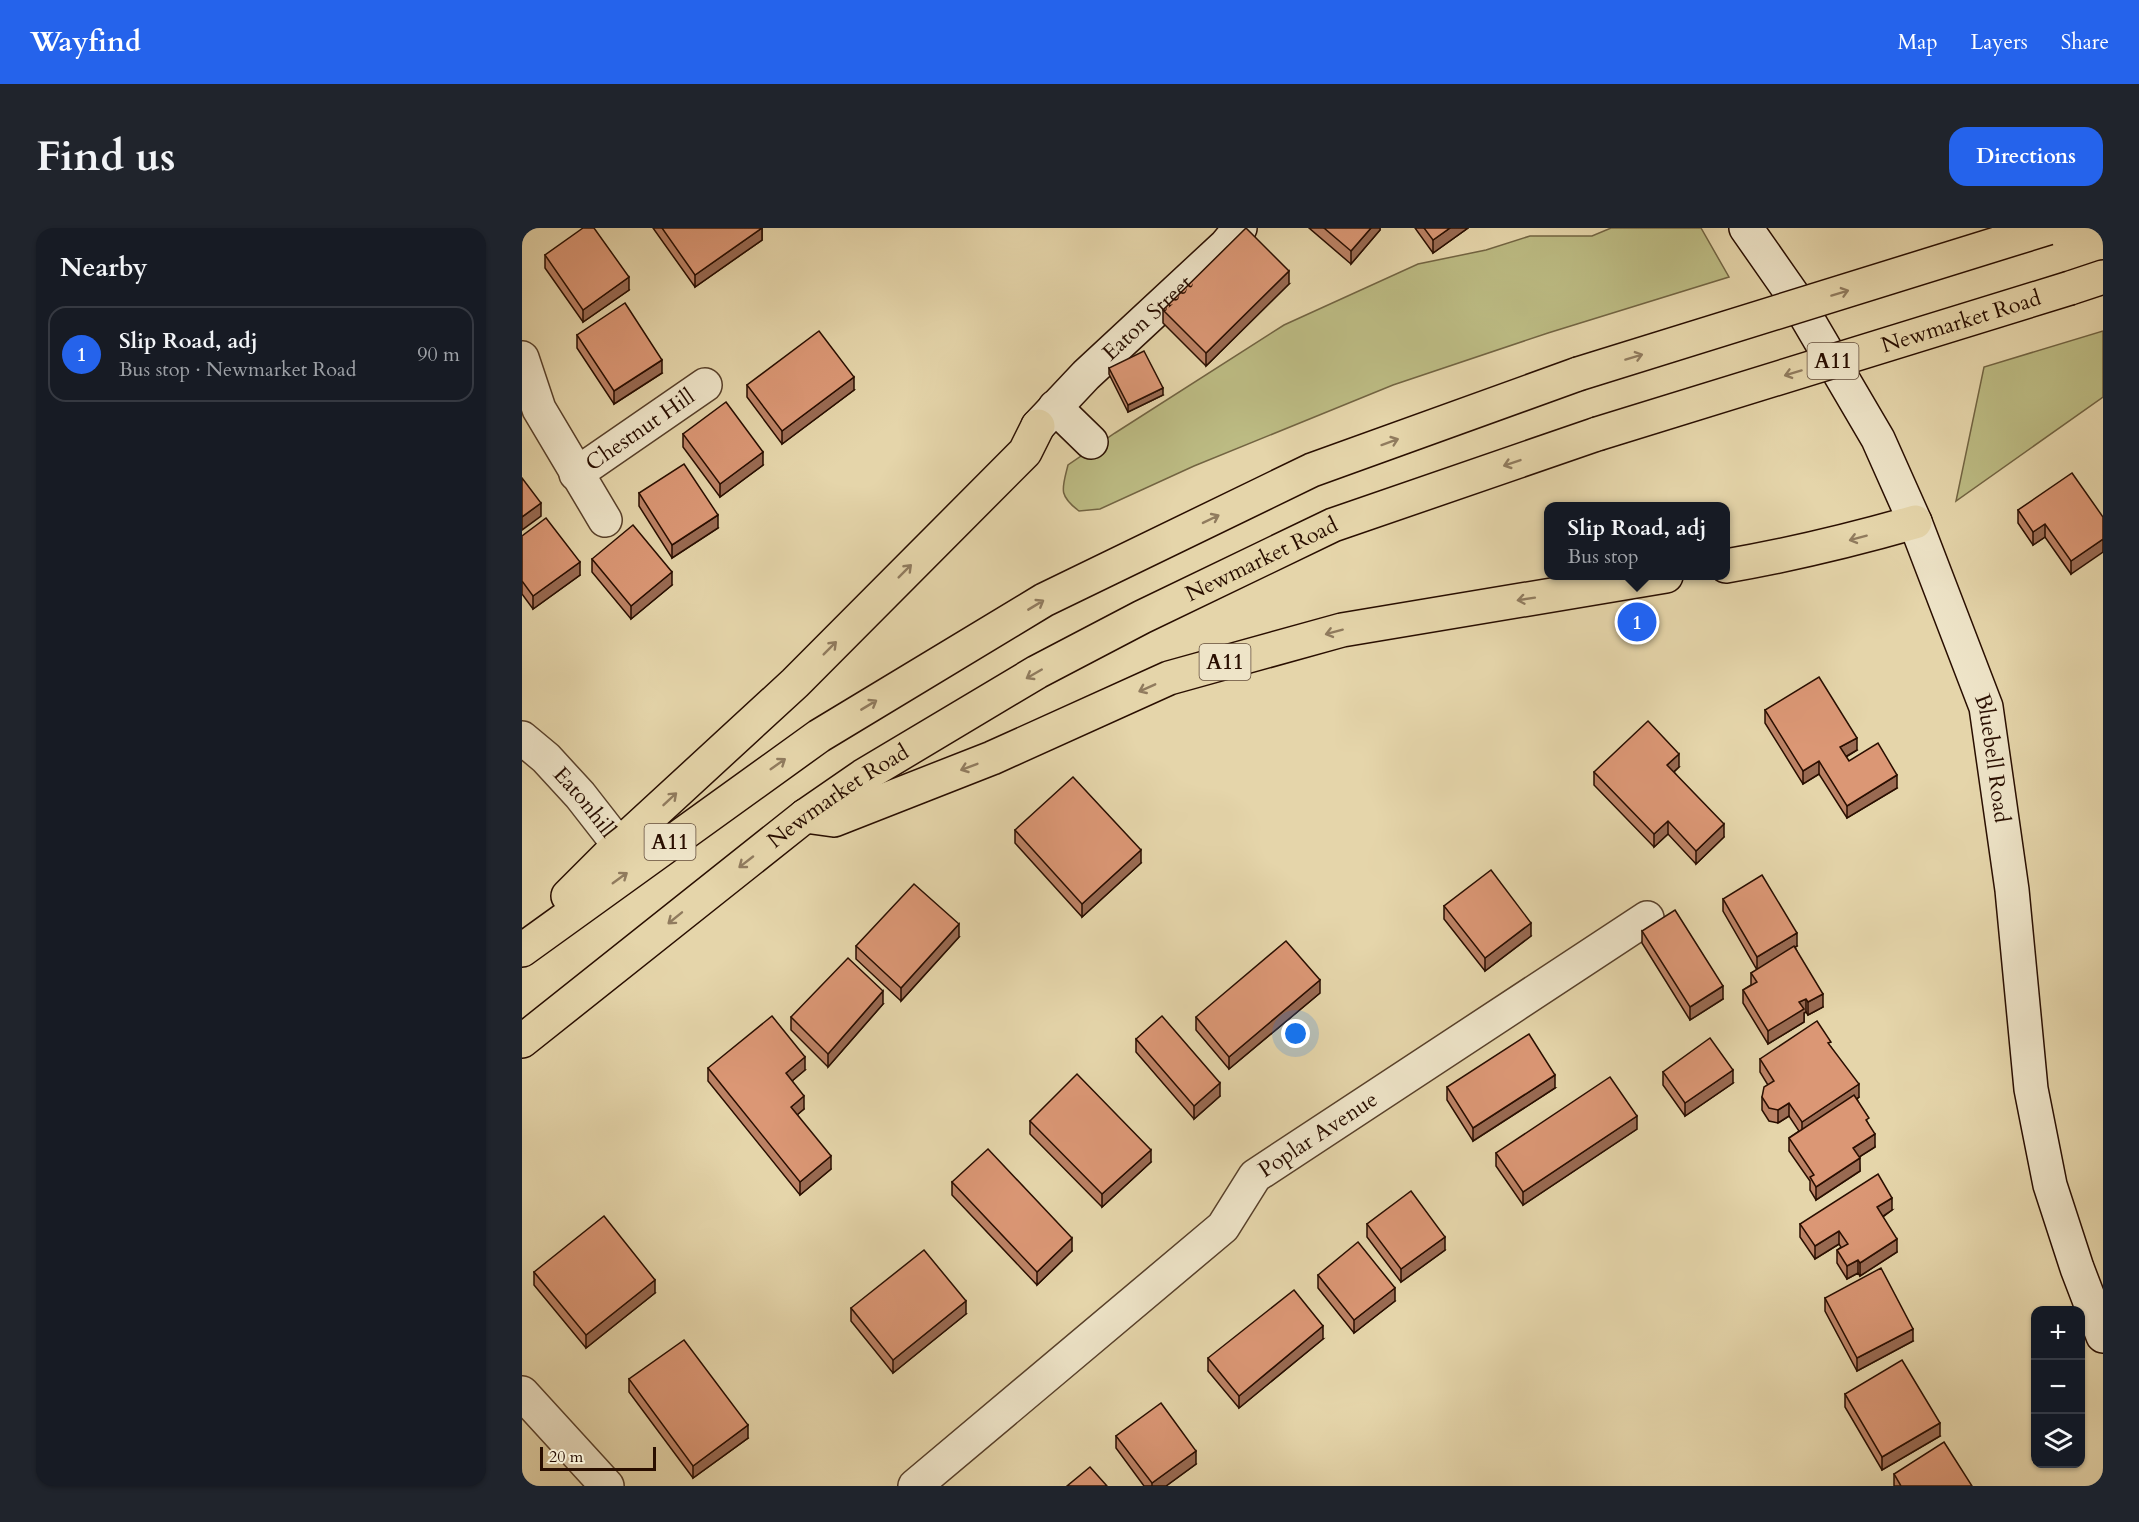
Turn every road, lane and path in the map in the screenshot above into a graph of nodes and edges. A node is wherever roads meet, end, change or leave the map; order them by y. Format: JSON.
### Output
{"nodes":[{"id":1,"x":1240,"y":228,"type":"edge"},
{"id":2,"x":1746,"y":228,"type":"edge"},
{"id":3,"x":2048,"y":228,"type":"edge"},
{"id":4,"x":2103,"y":277,"type":"edge"},
{"id":5,"x":522,"y":358,"type":"edge"},
{"id":6,"x":705,"y":385,"type":"dead end"},
{"id":7,"x":1047,"y":416,"type":"junction"},
{"id":8,"x":1091,"y":442,"type":"dead end"},
{"id":9,"x":576,"y":474,"type":"junction"},
{"id":10,"x":605,"y":520,"type":"dead end"},
{"id":11,"x":1915,"y":522,"type":"junction"},
{"id":12,"x":1730,"y":565,"type":"edge"},
{"id":13,"x":1642,"y":580,"type":"edge"},
{"id":14,"x":522,"y":738,"type":"edge"},
{"id":15,"x":805,"y":816,"type":"junction"},
{"id":16,"x":619,"y":845,"type":"junction"},
{"id":17,"x":1647,"y":918,"type":"dead end"},
{"id":18,"x":522,"y":942,"type":"edge"},
{"id":19,"x":522,"y":950,"type":"edge"},
{"id":20,"x":522,"y":1041,"type":"edge"},
{"id":21,"x":2103,"y":1336,"type":"edge"},
{"id":22,"x":522,"y":1393,"type":"edge"},
{"id":23,"x":607,"y":1486,"type":"edge"},
{"id":24,"x":915,"y":1486,"type":"edge"}],
"edges":[{"from":1,"to":7,"type":"street","name":"Eaton Street"},
{"from":2,"to":11,"type":"street","name":"Bluebell Road"},
{"from":19,"to":3,"type":"highway","number":"A11","one_way":true,"bridge":true},
{"from":4,"to":15,"type":"highway","name":"Newmarket Road","number":"A11","one_way":true,"bridge":true},
{"from":5,"to":9,"type":"street","name":"Chestnut Hill"},
{"from":6,"to":9,"type":"street","name":"Chestnut Hill"},
{"from":7,"to":8,"type":"street"},
{"from":16,"to":7,"type":"highway","one_way":true},
{"from":9,"to":10,"type":"street","name":"Chestnut Hill"},
{"from":11,"to":12,"type":"highway","one_way":true},
{"from":11,"to":21,"type":"street","name":"Bluebell Road"},
{"from":13,"to":15,"type":"highway","number":"A11","one_way":true},
{"from":14,"to":16,"type":"street","name":"Eatonhill"},
{"from":15,"to":20,"type":"highway","name":"Newmarket Road","number":"A11","one_way":true},
{"from":16,"to":18,"type":"highway"},
{"from":17,"to":24,"type":"street","name":"Poplar Avenue"},
{"from":22,"to":23,"type":"street"}]}
